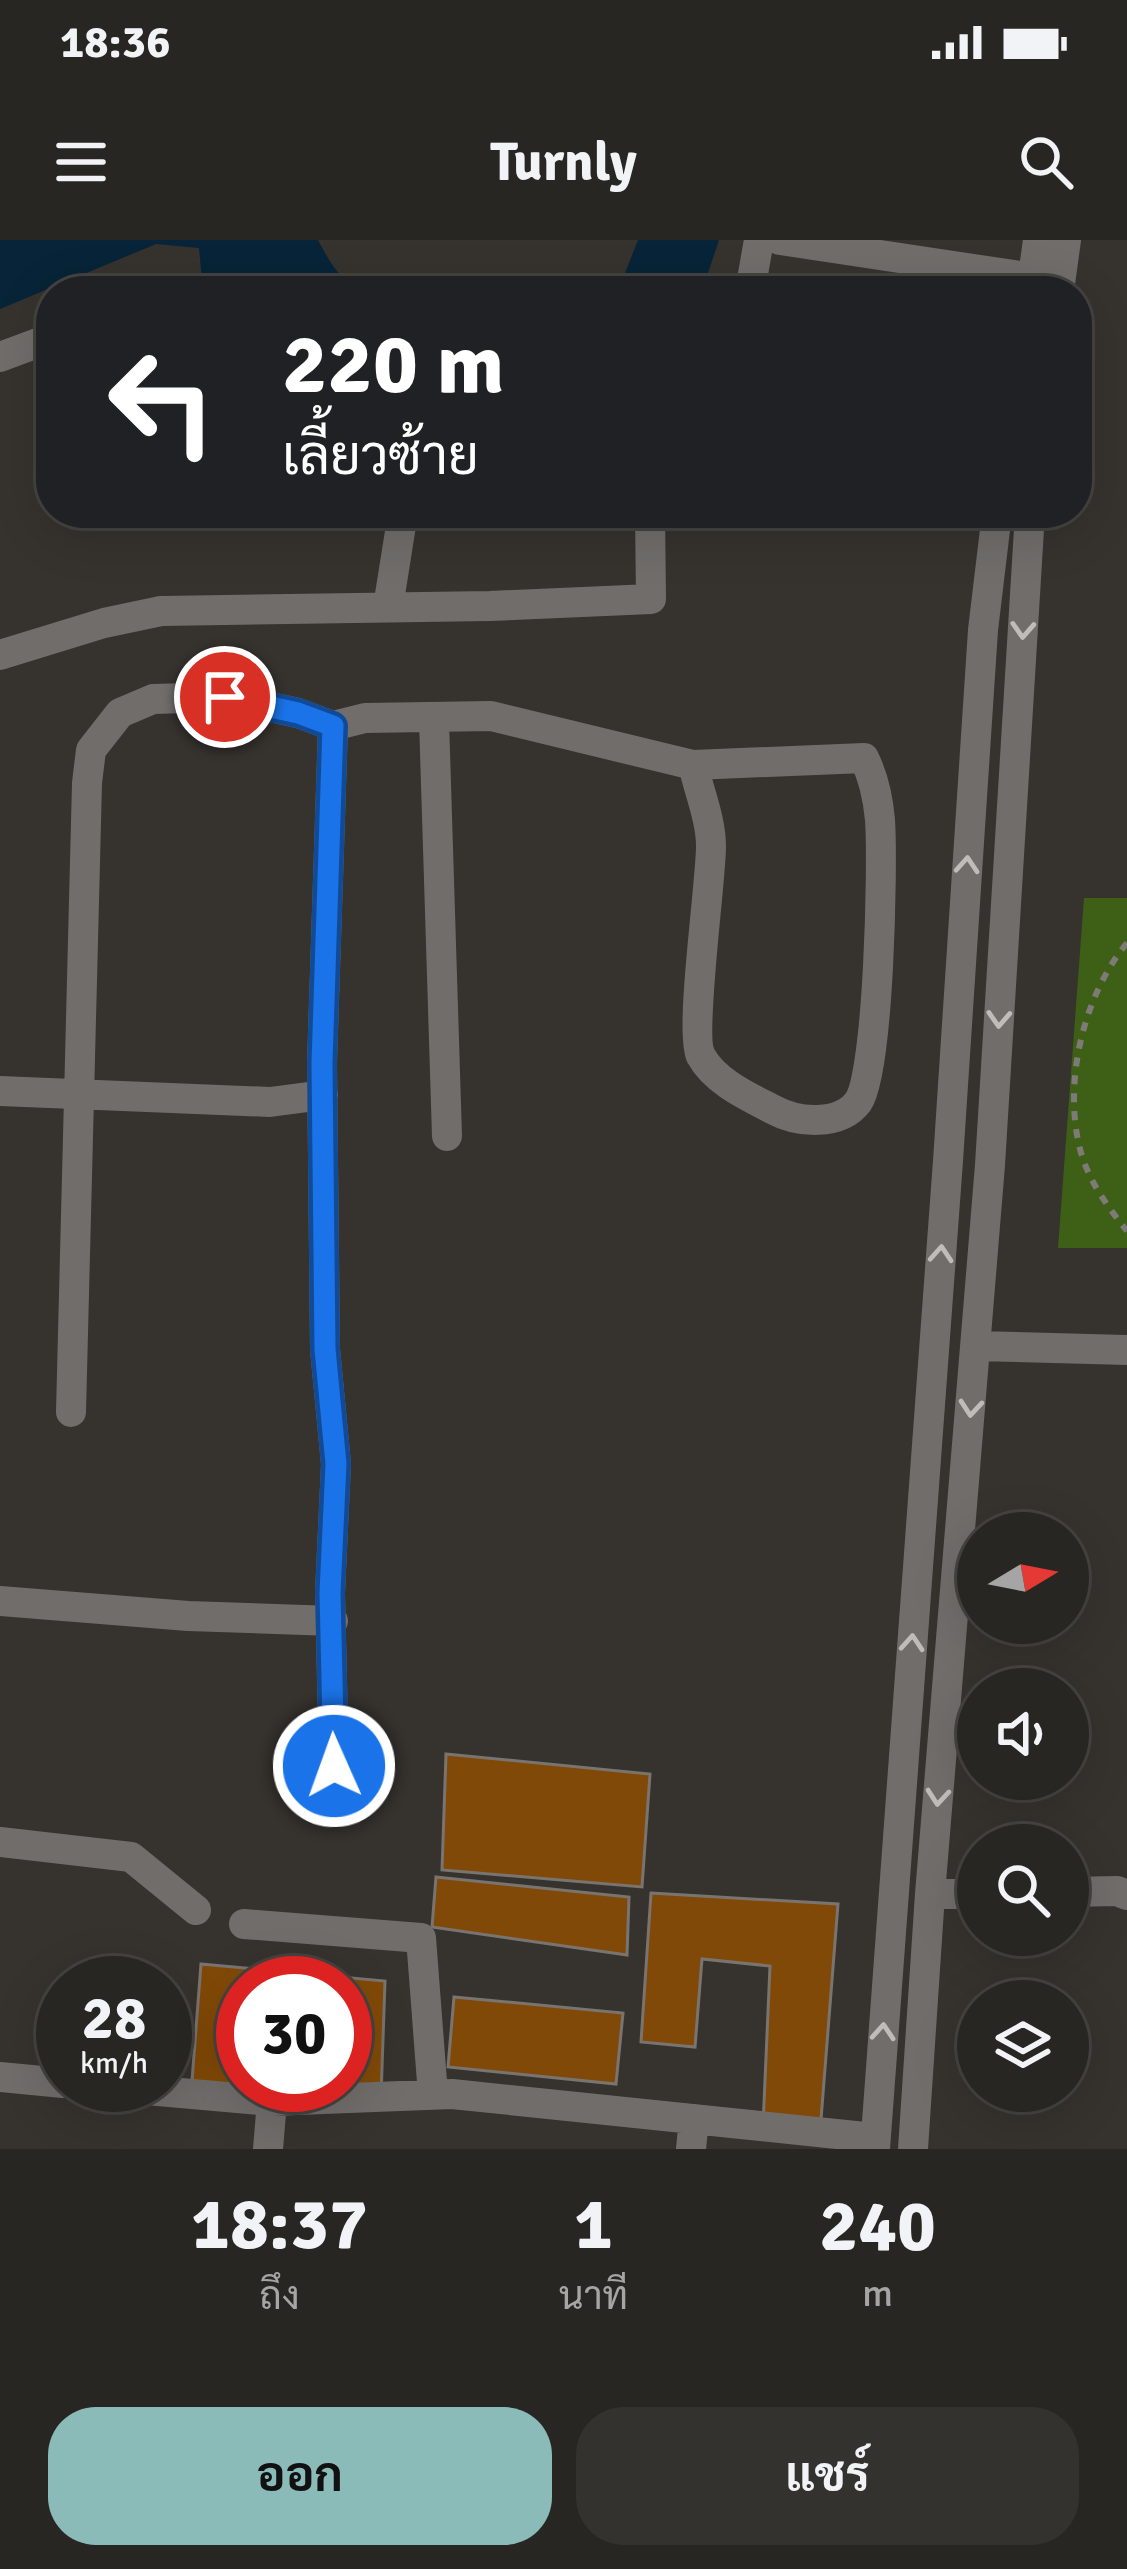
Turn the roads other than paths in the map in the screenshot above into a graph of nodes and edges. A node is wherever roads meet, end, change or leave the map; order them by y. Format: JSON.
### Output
{"nodes":[{"id":1,"x":759,"y":240,"type":"edge"},
{"id":2,"x":780,"y":240,"type":"edge"},
{"id":3,"x":1038,"y":240,"type":"edge"},
{"id":4,"x":1066,"y":240,"type":"edge"},
{"id":5,"x":753,"y":276,"type":"edge"},
{"id":6,"x":980,"y":276,"type":"edge"},
{"id":7,"x":1040,"y":276,"type":"edge"},
{"id":8,"x":1047,"y":276,"type":"edge"},
{"id":9,"x":36,"y":344,"type":"edge"},
{"id":10,"x":0,"y":357,"type":"edge"},
{"id":11,"x":401,"y":528,"type":"edge"},
{"id":12,"x":650,"y":528,"type":"edge"},
{"id":13,"x":995,"y":528,"type":"edge"},
{"id":14,"x":1029,"y":528,"type":"edge"},
{"id":15,"x":388,"y":607,"type":"junction"},
{"id":16,"x":0,"y":655,"type":"edge"},
{"id":17,"x":434,"y":720,"type":"junction"},
{"id":18,"x":333,"y":726,"type":"junction"},
{"id":19,"x":693,"y":765,"type":"junction"},
{"id":20,"x":0,"y":1091,"type":"edge"},
{"id":21,"x":323,"y":1095,"type":"junction"},
{"id":22,"x":80,"y":1096,"type":"junction"},
{"id":23,"x":447,"y":1136,"type":"dead end"},
{"id":24,"x":948,"y":1161,"type":"junction"},
{"id":25,"x":990,"y":1165,"type":"junction"},
{"id":26,"x":976,"y":1346,"type":"junction"},
{"id":27,"x":1127,"y":1350,"type":"edge"},
{"id":28,"x":71,"y":1412,"type":"dead end"},
{"id":29,"x":0,"y":1601,"type":"edge"},
{"id":30,"x":333,"y":1621,"type":"junction"},
{"id":31,"x":334,"y":1766,"type":"dead end"},
{"id":32,"x":0,"y":1842,"type":"edge"},
{"id":33,"x":1089,"y":1892,"type":"edge"},
{"id":34,"x":930,"y":1894,"type":"junction"},
{"id":35,"x":957,"y":1894,"type":"edge"},
{"id":36,"x":1127,"y":1895,"type":"edge"},
{"id":37,"x":196,"y":1910,"type":"dead end"},
{"id":38,"x":244,"y":1924,"type":"dead end"},
{"id":39,"x":0,"y":2077,"type":"edge"},
{"id":40,"x":36,"y":2080,"type":"edge"},
{"id":41,"x":434,"y":2095,"type":"junction"},
{"id":42,"x":372,"y":2097,"type":"edge"},
{"id":43,"x":271,"y":2112,"type":"edge"},
{"id":44,"x":693,"y":2134,"type":"edge"},
{"id":45,"x":875,"y":2144,"type":"edge"},
{"id":46,"x":268,"y":2149,"type":"edge"},
{"id":47,"x":913,"y":2149,"type":"edge"}],
"edges":[{"from":1,"to":5,"type":"street"},
{"from":2,"to":6,"type":"street"},
{"from":3,"to":7,"type":"street"},
{"from":4,"to":8,"type":"street"},
{"from":9,"to":10,"type":"street"},
{"from":11,"to":15,"type":"street"},
{"from":12,"to":15,"type":"street"},
{"from":24,"to":13,"type":"street","one_way":true},
{"from":14,"to":25,"type":"street","one_way":true},
{"from":15,"to":16,"type":"street"},
{"from":17,"to":18,"type":"street"},
{"from":17,"to":19,"type":"street"},
{"from":17,"to":23,"type":"street"},
{"from":18,"to":21,"type":"street"},
{"from":18,"to":22,"type":"street"},
{"from":19,"to":19,"type":"street"},
{"from":20,"to":22,"type":"street"},
{"from":21,"to":22,"type":"street"},
{"from":21,"to":30,"type":"street"},
{"from":22,"to":28,"type":"street"},
{"from":24,"to":25,"type":"street"},
{"from":45,"to":24,"type":"street","one_way":true},
{"from":25,"to":26,"type":"street"},
{"from":26,"to":27,"type":"street"},
{"from":26,"to":34,"type":"street","one_way":true},
{"from":29,"to":30,"type":"street"},
{"from":30,"to":31,"type":"street"},
{"from":32,"to":37,"type":"street"},
{"from":33,"to":36,"type":"street"},
{"from":34,"to":35,"type":"street"},
{"from":34,"to":47,"type":"street"},
{"from":38,"to":41,"type":"street"},
{"from":39,"to":40,"type":"street"},
{"from":41,"to":42,"type":"street"},
{"from":41,"to":44,"type":"street"},
{"from":43,"to":46,"type":"street"},
{"from":44,"to":45,"type":"street"}]}
